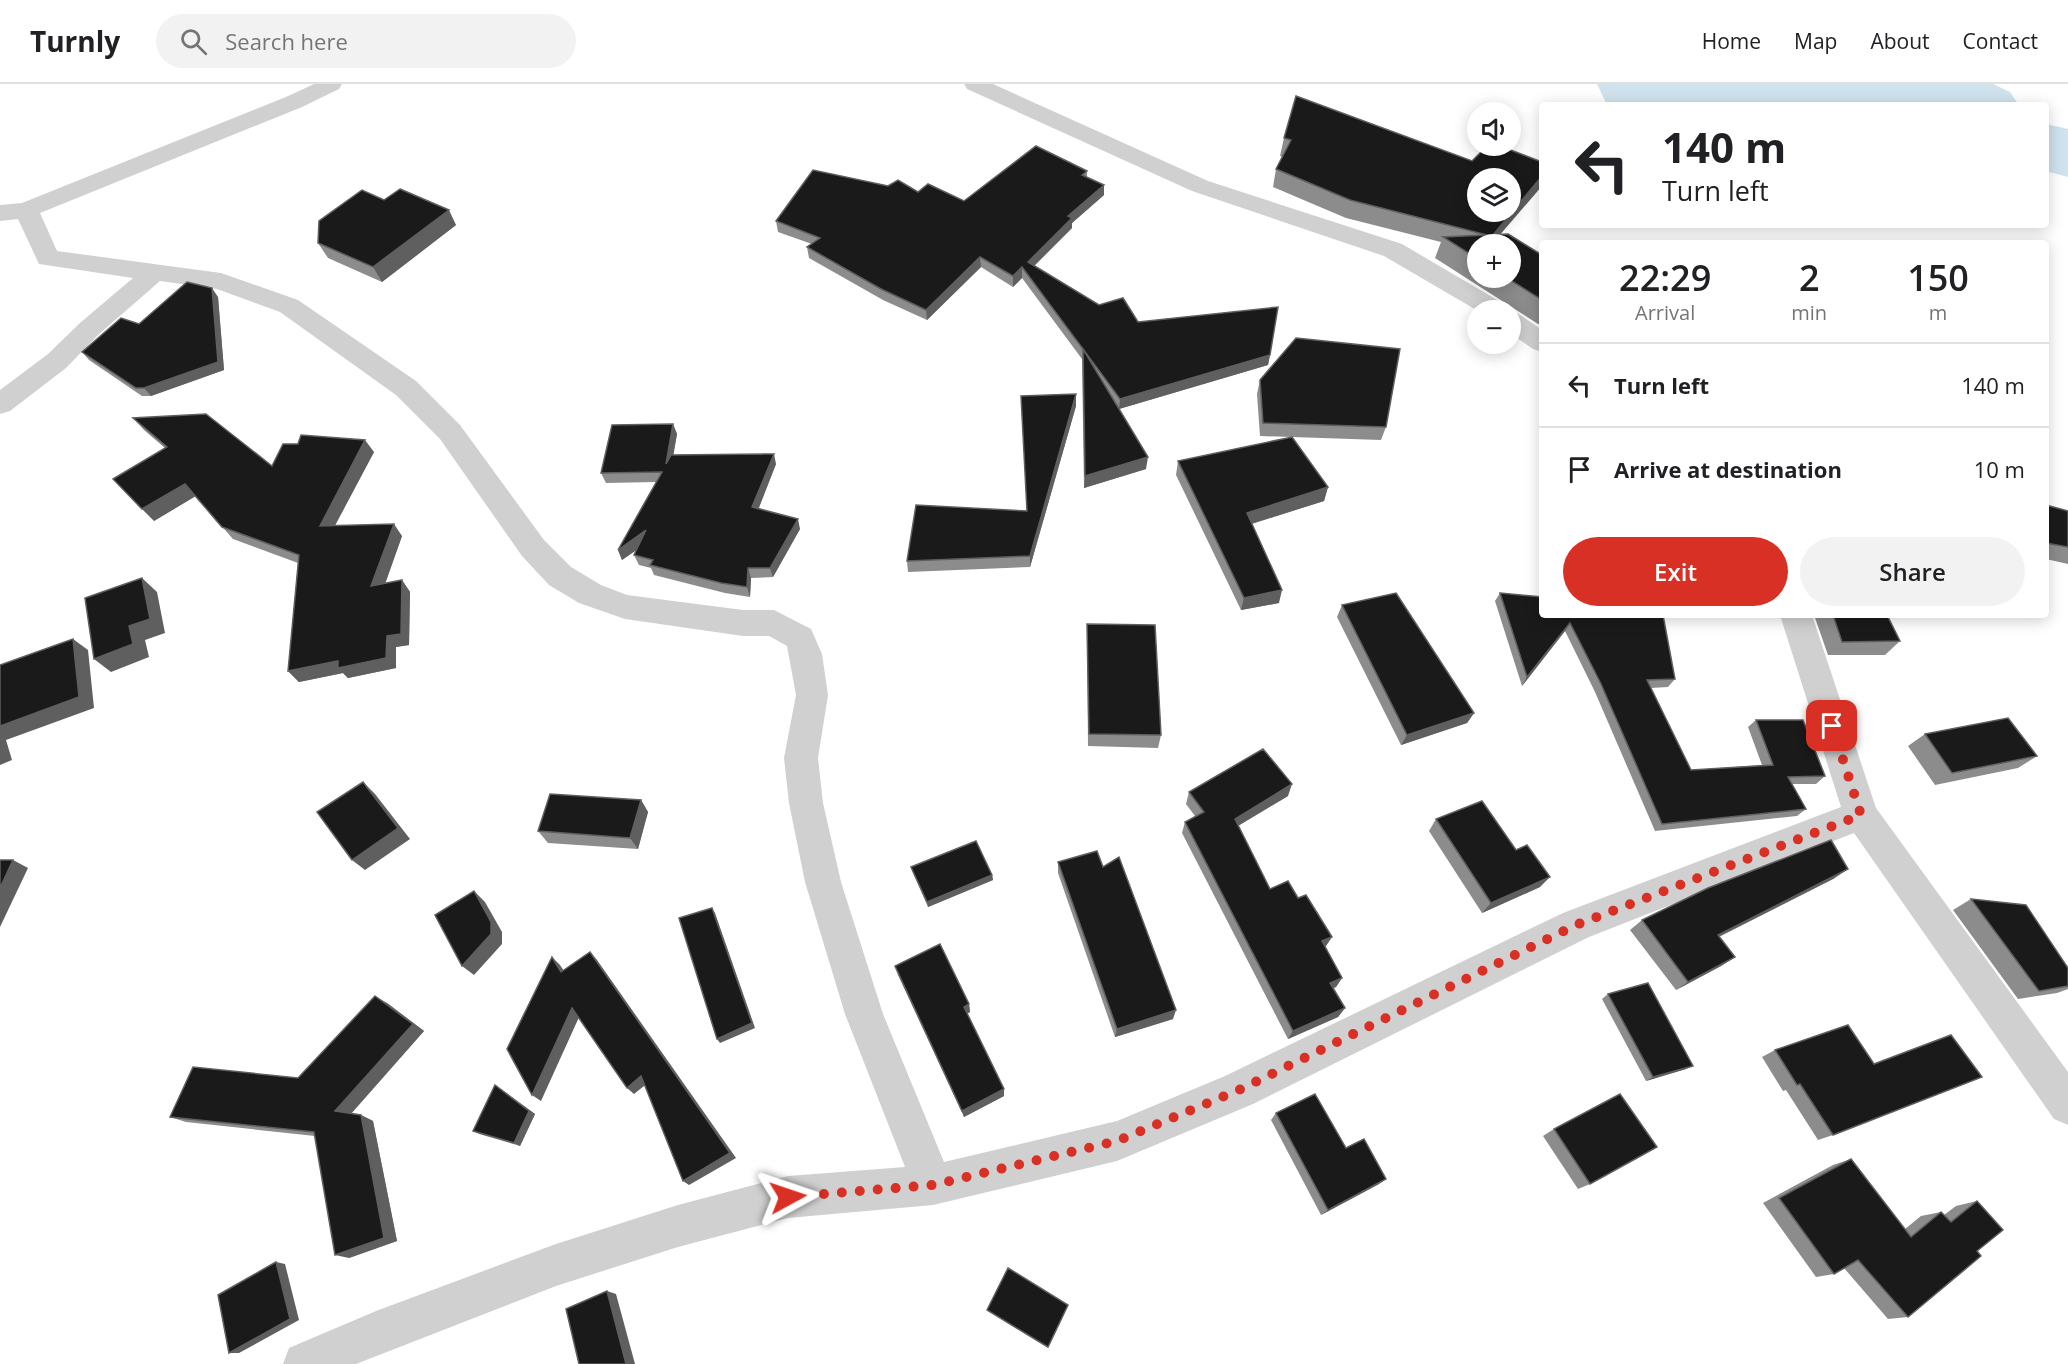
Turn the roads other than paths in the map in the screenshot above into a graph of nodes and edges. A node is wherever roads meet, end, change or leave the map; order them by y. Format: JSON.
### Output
{"nodes":[{"id":1,"x":331,"y":84,"type":"edge"},
{"id":2,"x":975,"y":84,"type":"edge"},
{"id":3,"x":13,"y":212,"type":"edge"},
{"id":4,"x":153,"y":274,"type":"junction"},
{"id":5,"x":1478,"y":300,"type":"edge"},
{"id":6,"x":1521,"y":328,"type":"edge"},
{"id":7,"x":1539,"y":341,"type":"edge"},
{"id":8,"x":0,"y":404,"type":"edge"},
{"id":9,"x":1797,"y":618,"type":"edge"},
{"id":10,"x":1861,"y":815,"type":"junction"},
{"id":11,"x":2068,"y":1105,"type":"edge"},
{"id":12,"x":933,"y":1185,"type":"junction"},
{"id":13,"x":306,"y":1364,"type":"edge"}],
"edges":[{"from":1,"to":3,"type":"street"},
{"from":2,"to":5,"type":"street"},
{"from":3,"to":4,"type":"street"},
{"from":4,"to":8,"type":"street"},
{"from":4,"to":12,"type":"street"},
{"from":6,"to":7,"type":"street"},
{"from":9,"to":10,"type":"street"},
{"from":10,"to":11,"type":"street"},
{"from":10,"to":12,"type":"street"},
{"from":12,"to":13,"type":"street"}]}
